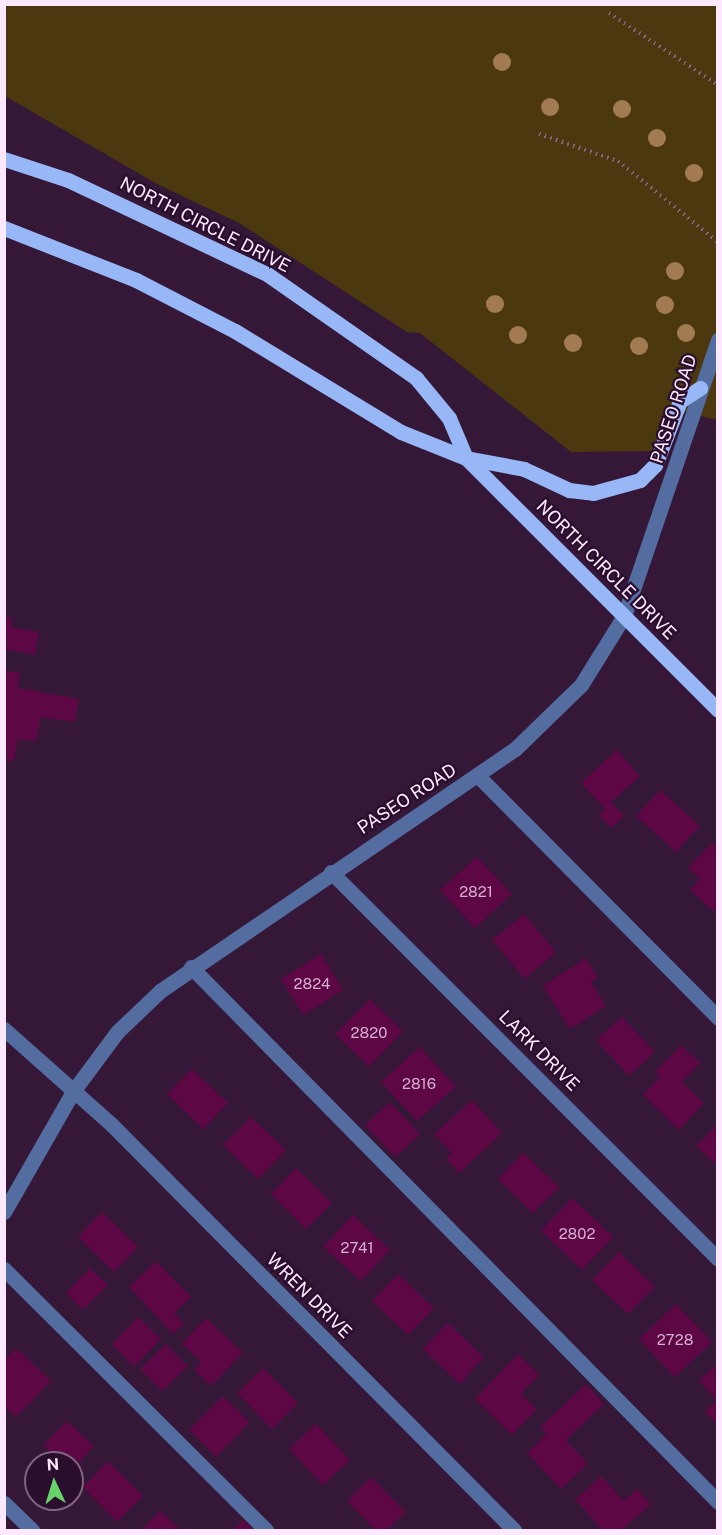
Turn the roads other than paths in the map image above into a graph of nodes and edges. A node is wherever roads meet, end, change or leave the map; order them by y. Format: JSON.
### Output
{"nodes":[{"id":1,"x":4,"y":159,"type":"edge"},
{"id":2,"x":4,"y":228,"type":"edge"},
{"id":3,"x":717,"y":340,"type":"edge"},
{"id":4,"x":700,"y":388,"type":"junction"},
{"id":5,"x":466,"y":458,"type":"junction"},
{"id":6,"x":624,"y":616,"type":"junction"},
{"id":7,"x":717,"y":710,"type":"edge"},
{"id":8,"x":478,"y":776,"type":"junction"},
{"id":9,"x":331,"y":872,"type":"junction"},
{"id":10,"x":191,"y":967,"type":"junction"},
{"id":11,"x":717,"y":1018,"type":"edge"},
{"id":12,"x":4,"y":1029,"type":"edge"},
{"id":13,"x":75,"y":1090,"type":"junction"},
{"id":14,"x":4,"y":1212,"type":"edge"},
{"id":15,"x":717,"y":1259,"type":"edge"},
{"id":16,"x":4,"y":1269,"type":"edge"},
{"id":17,"x":717,"y":1502,"type":"edge"},
{"id":18,"x":4,"y":1503,"type":"edge"},
{"id":19,"x":32,"y":1530,"type":"edge"},
{"id":20,"x":266,"y":1530,"type":"edge"},
{"id":21,"x":514,"y":1530,"type":"edge"}],
"edges":[{"from":1,"to":5,"type":"main road","name":"NORTH CIRCLE DRIVE"},
{"from":2,"to":5,"type":"main road","name":"NORTH CIRCLE DRIVE"},
{"from":3,"to":4,"type":"street","name":"PASEO ROAD"},
{"from":4,"to":5,"type":"main road"},
{"from":4,"to":6,"type":"street","name":"PASEO ROAD"},
{"from":5,"to":6,"type":"main road","name":"NORTH CIRCLE DRIVE"},
{"from":6,"to":7,"type":"main road","name":"NORTH CIRCLE DRIVE"},
{"from":6,"to":8,"type":"street","name":"PASEO ROAD"},
{"from":8,"to":9,"type":"street","name":"PASEO ROAD"},
{"from":8,"to":11,"type":"street"},
{"from":9,"to":10,"type":"street","name":"PASEO ROAD"},
{"from":9,"to":15,"type":"street","name":"LARK DRIVE"},
{"from":10,"to":13,"type":"street","name":"PASEO ROAD"},
{"from":10,"to":17,"type":"street"},
{"from":12,"to":13,"type":"street","name":"WREN DRIVE"},
{"from":13,"to":14,"type":"street","name":"PASEO ROAD"},
{"from":13,"to":21,"type":"street","name":"WREN DRIVE"},
{"from":16,"to":20,"type":"street"},
{"from":18,"to":19,"type":"street"}]}
